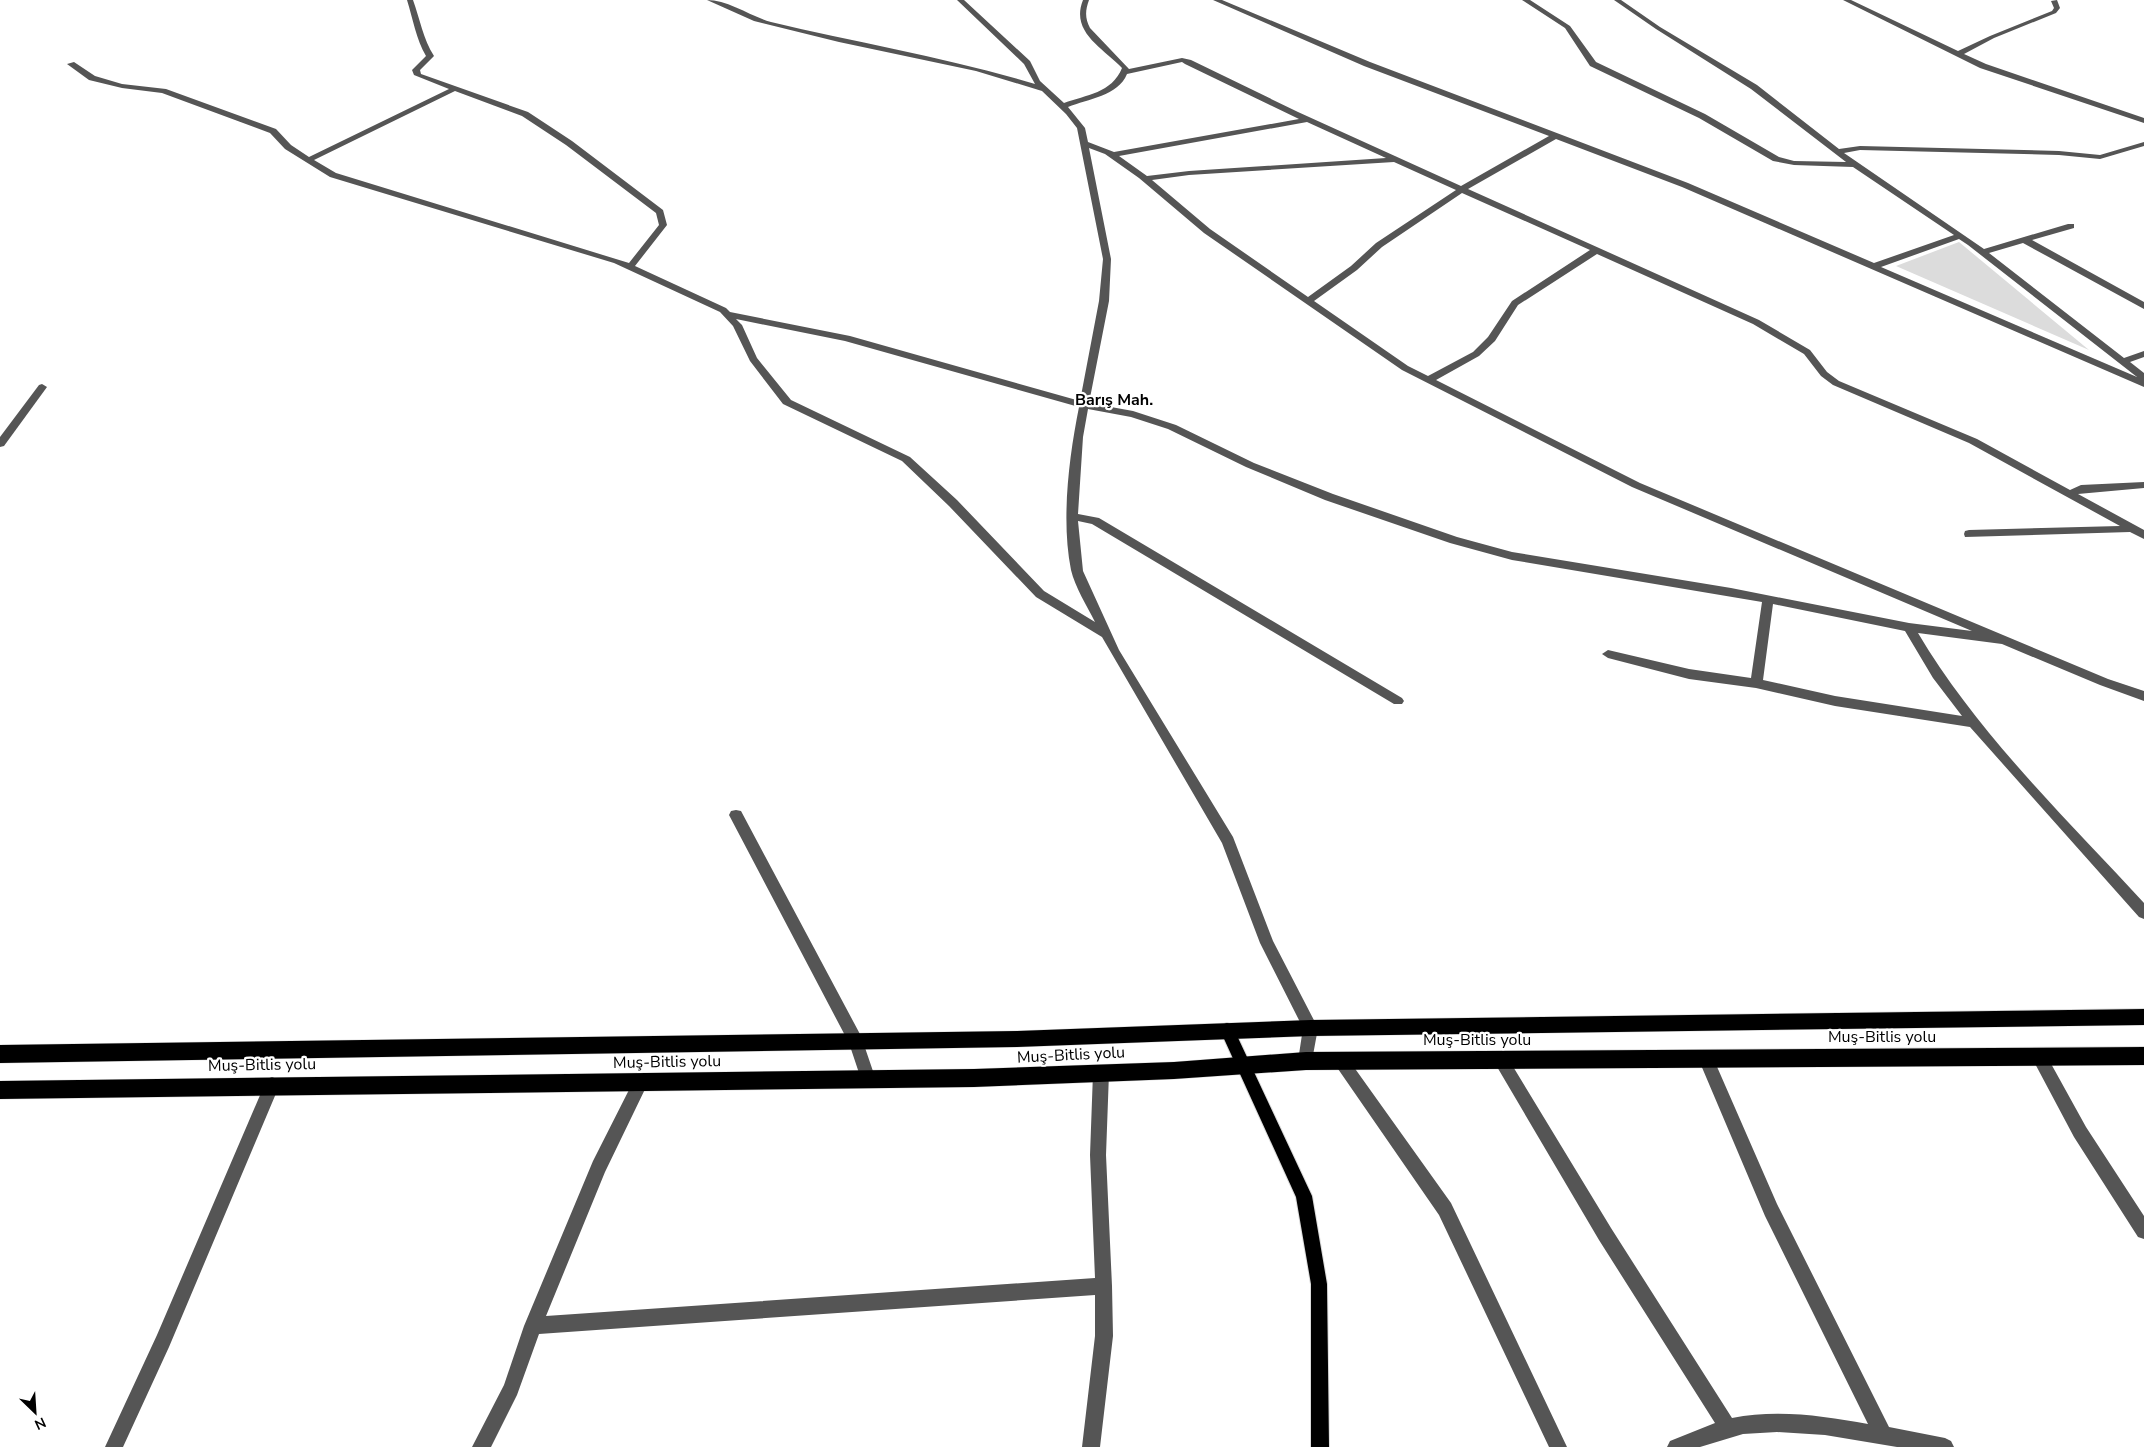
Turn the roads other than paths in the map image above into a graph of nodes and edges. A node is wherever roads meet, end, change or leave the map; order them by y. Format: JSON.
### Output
{"nodes":[{"id":1,"x":410,"y":0,"type":"edge"},
{"id":2,"x":710,"y":0,"type":"edge"},
{"id":3,"x":960,"y":0,"type":"edge"},
{"id":4,"x":1086,"y":0,"type":"edge"},
{"id":5,"x":1216,"y":0,"type":"edge"},
{"id":6,"x":1525,"y":0,"type":"edge"},
{"id":7,"x":1617,"y":0,"type":"edge"},
{"id":8,"x":1846,"y":0,"type":"edge"},
{"id":9,"x":2054,"y":1,"type":"edge"},
{"id":10,"x":1958,"y":54,"type":"junction"},
{"id":11,"x":71,"y":64,"type":"dead end"},
{"id":12,"x":1125,"y":72,"type":"junction"},
{"id":13,"x":454,"y":89,"type":"junction"},
{"id":14,"x":1046,"y":90,"type":"junction"},
{"id":15,"x":1063,"y":106,"type":"junction"},
{"id":16,"x":1306,"y":120,"type":"junction"},
{"id":17,"x":2144,"y":121,"type":"edge"},
{"id":18,"x":1557,"y":135,"type":"junction"},
{"id":19,"x":1084,"y":143,"type":"junction"},
{"id":20,"x":2144,"y":144,"type":"edge"},
{"id":21,"x":1838,"y":152,"type":"junction"},
{"id":22,"x":1113,"y":156,"type":"junction"},
{"id":23,"x":1394,"y":159,"type":"junction"},
{"id":24,"x":308,"y":160,"type":"junction"},
{"id":25,"x":1856,"y":166,"type":"junction"},
{"id":26,"x":1145,"y":179,"type":"junction"},
{"id":27,"x":1462,"y":189,"type":"junction"},
{"id":28,"x":2071,"y":226,"type":"dead end"},
{"id":29,"x":1960,"y":236,"type":"junction"},
{"id":30,"x":2025,"y":240,"type":"junction"},
{"id":31,"x":1597,"y":250,"type":"junction"},
{"id":32,"x":1982,"y":252,"type":"junction"},
{"id":33,"x":630,"y":266,"type":"junction"},
{"id":34,"x":1872,"y":267,"type":"junction"},
{"id":35,"x":1308,"y":300,"type":"junction"},
{"id":36,"x":2144,"y":306,"type":"edge"},
{"id":37,"x":727,"y":314,"type":"junction"},
{"id":38,"x":2144,"y":354,"type":"edge"},
{"id":39,"x":2122,"y":362,"type":"junction"},
{"id":40,"x":2144,"y":378,"type":"edge"},
{"id":41,"x":1428,"y":380,"type":"junction"},
{"id":42,"x":2144,"y":384,"type":"edge"},
{"id":43,"x":42,"y":387,"type":"dead end"},
{"id":44,"x":1084,"y":405,"type":"junction"},
{"id":45,"x":0,"y":444,"type":"edge"},
{"id":46,"x":2144,"y":485,"type":"edge"},
{"id":47,"x":2071,"y":493,"type":"junction"},
{"id":48,"x":1072,"y":516,"type":"junction"},
{"id":49,"x":2130,"y":527,"type":"junction"},
{"id":50,"x":1969,"y":534,"type":"dead end"},
{"id":51,"x":2144,"y":535,"type":"edge"},
{"id":52,"x":1768,"y":600,"type":"junction"},
{"id":53,"x":1909,"y":627,"type":"junction"},
{"id":54,"x":1107,"y":635,"type":"junction"},
{"id":55,"x":2006,"y":640,"type":"junction"},
{"id":56,"x":1608,"y":654,"type":"dead end"},
{"id":57,"x":1756,"y":683,"type":"junction"},
{"id":58,"x":2144,"y":696,"type":"edge"},
{"id":59,"x":1398,"y":701,"type":"dead end"},
{"id":60,"x":1974,"y":723,"type":"junction"},
{"id":61,"x":736,"y":815,"type":"dead end"},
{"id":62,"x":2144,"y":913,"type":"edge"},
{"id":63,"x":2144,"y":1017,"type":"edge"},
{"id":64,"x":1310,"y":1028,"type":"junction"},
{"id":65,"x":1228,"y":1030,"type":"junction"},
{"id":66,"x":856,"y":1041,"type":"junction"},
{"id":67,"x":0,"y":1054,"type":"edge"},
{"id":68,"x":2039,"y":1056,"type":"junction"},
{"id":69,"x":2144,"y":1056,"type":"edge"},
{"id":70,"x":1706,"y":1058,"type":"junction"},
{"id":71,"x":1501,"y":1060,"type":"junction"},
{"id":72,"x":1306,"y":1061,"type":"junction"},
{"id":73,"x":1342,"y":1061,"type":"junction"},
{"id":74,"x":1246,"y":1067,"type":"junction"},
{"id":75,"x":1101,"y":1073,"type":"junction"},
{"id":76,"x":868,"y":1080,"type":"junction"},
{"id":77,"x":640,"y":1083,"type":"junction"},
{"id":78,"x":272,"y":1084,"type":"junction"},
{"id":79,"x":0,"y":1090,"type":"edge"},
{"id":80,"x":2144,"y":1231,"type":"edge"},
{"id":81,"x":1104,"y":1286,"type":"junction"},
{"id":82,"x":533,"y":1326,"type":"junction"},
{"id":83,"x":1728,"y":1428,"type":"junction"},
{"id":84,"x":1884,"y":1436,"type":"junction"},
{"id":85,"x":114,"y":1447,"type":"edge"},
{"id":86,"x":480,"y":1447,"type":"edge"},
{"id":87,"x":1090,"y":1447,"type":"edge"},
{"id":88,"x":1320,"y":1447,"type":"edge"},
{"id":89,"x":1558,"y":1447,"type":"edge"},
{"id":90,"x":1676,"y":1447,"type":"edge"},
{"id":91,"x":1945,"y":1447,"type":"edge"}],
"edges":[{"from":1,"to":13,"type":"street"},
{"from":2,"to":14,"type":"street"},
{"from":3,"to":14,"type":"street"},
{"from":4,"to":12,"type":"street"},
{"from":5,"to":18,"type":"street"},
{"from":6,"to":25,"type":"street"},
{"from":7,"to":21,"type":"street"},
{"from":8,"to":10,"type":"street"},
{"from":9,"to":10,"type":"street"},
{"from":10,"to":17,"type":"street"},
{"from":11,"to":24,"type":"street"},
{"from":12,"to":15,"type":"street"},
{"from":12,"to":16,"type":"street"},
{"from":13,"to":24,"type":"street"},
{"from":13,"to":33,"type":"street"},
{"from":14,"to":15,"type":"street"},
{"from":15,"to":19,"type":"street"},
{"from":16,"to":22,"type":"street"},
{"from":16,"to":23,"type":"street"},
{"from":18,"to":27,"type":"street"},
{"from":18,"to":34,"type":"street"},
{"from":19,"to":22,"type":"street"},
{"from":19,"to":44,"type":"street"},
{"from":20,"to":21,"type":"street"},
{"from":21,"to":25,"type":"street"},
{"from":22,"to":26,"type":"street"},
{"from":23,"to":26,"type":"street"},
{"from":23,"to":27,"type":"street"},
{"from":24,"to":33,"type":"street"},
{"from":25,"to":29,"type":"street"},
{"from":26,"to":35,"type":"street"},
{"from":27,"to":31,"type":"street"},
{"from":27,"to":35,"type":"street"},
{"from":28,"to":30,"type":"street"},
{"from":29,"to":32,"type":"street"},
{"from":29,"to":34,"type":"street"},
{"from":30,"to":32,"type":"street"},
{"from":30,"to":36,"type":"street"},
{"from":31,"to":41,"type":"street"},
{"from":31,"to":47,"type":"street"},
{"from":32,"to":39,"type":"street"},
{"from":33,"to":37,"type":"street"},
{"from":34,"to":42,"type":"street"},
{"from":35,"to":41,"type":"street"},
{"from":37,"to":44,"type":"street"},
{"from":37,"to":54,"type":"street"},
{"from":38,"to":39,"type":"street"},
{"from":39,"to":40,"type":"street"},
{"from":41,"to":55,"type":"street"},
{"from":43,"to":45,"type":"street"},
{"from":44,"to":48,"type":"street"},
{"from":44,"to":52,"type":"street"},
{"from":46,"to":47,"type":"street"},
{"from":47,"to":49,"type":"street"},
{"from":48,"to":54,"type":"street"},
{"from":48,"to":59,"type":"street"},
{"from":49,"to":50,"type":"street"},
{"from":49,"to":51,"type":"street"},
{"from":52,"to":53,"type":"street"},
{"from":52,"to":57,"type":"street"},
{"from":53,"to":55,"type":"street"},
{"from":53,"to":60,"type":"street"},
{"from":54,"to":64,"type":"street"},
{"from":55,"to":58,"type":"street"},
{"from":56,"to":57,"type":"street"},
{"from":57,"to":60,"type":"street"},
{"from":60,"to":62,"type":"street"},
{"from":61,"to":66,"type":"street"},
{"from":63,"to":64,"type":"highway","name":"Muş-Bitlis yolu"},
{"from":64,"to":65,"type":"highway","name":"Muş-Bitlis yolu"},
{"from":64,"to":72,"type":"street"},
{"from":65,"to":66,"type":"highway","name":"Muş-Bitlis yolu"},
{"from":65,"to":74,"type":"main road"},
{"from":66,"to":67,"type":"highway","name":"Muş-Bitlis yolu"},
{"from":66,"to":76,"type":"street"},
{"from":68,"to":69,"type":"highway","name":"Muş-Bitlis yolu"},
{"from":68,"to":70,"type":"highway","name":"Muş-Bitlis yolu"},
{"from":68,"to":80,"type":"street"},
{"from":70,"to":71,"type":"highway","name":"Muş-Bitlis yolu"},
{"from":70,"to":84,"type":"street"},
{"from":71,"to":73,"type":"highway","name":"Muş-Bitlis yolu"},
{"from":71,"to":83,"type":"street"},
{"from":72,"to":73,"type":"highway","name":"Muş-Bitlis yolu"},
{"from":72,"to":74,"type":"highway","name":"Muş-Bitlis yolu"},
{"from":73,"to":89,"type":"street"},
{"from":74,"to":75,"type":"highway","name":"Muş-Bitlis yolu"},
{"from":74,"to":88,"type":"main road"},
{"from":75,"to":76,"type":"highway","name":"Muş-Bitlis yolu"},
{"from":75,"to":81,"type":"street"},
{"from":76,"to":77,"type":"highway","name":"Muş-Bitlis yolu"},
{"from":77,"to":78,"type":"highway","name":"Muş-Bitlis yolu"},
{"from":77,"to":82,"type":"street"},
{"from":78,"to":79,"type":"highway","name":"Muş-Bitlis yolu"},
{"from":78,"to":85,"type":"street"},
{"from":81,"to":82,"type":"street"},
{"from":81,"to":87,"type":"street"},
{"from":82,"to":86,"type":"street"},
{"from":83,"to":84,"type":"street"},
{"from":83,"to":90,"type":"street"},
{"from":84,"to":91,"type":"street"}]}
